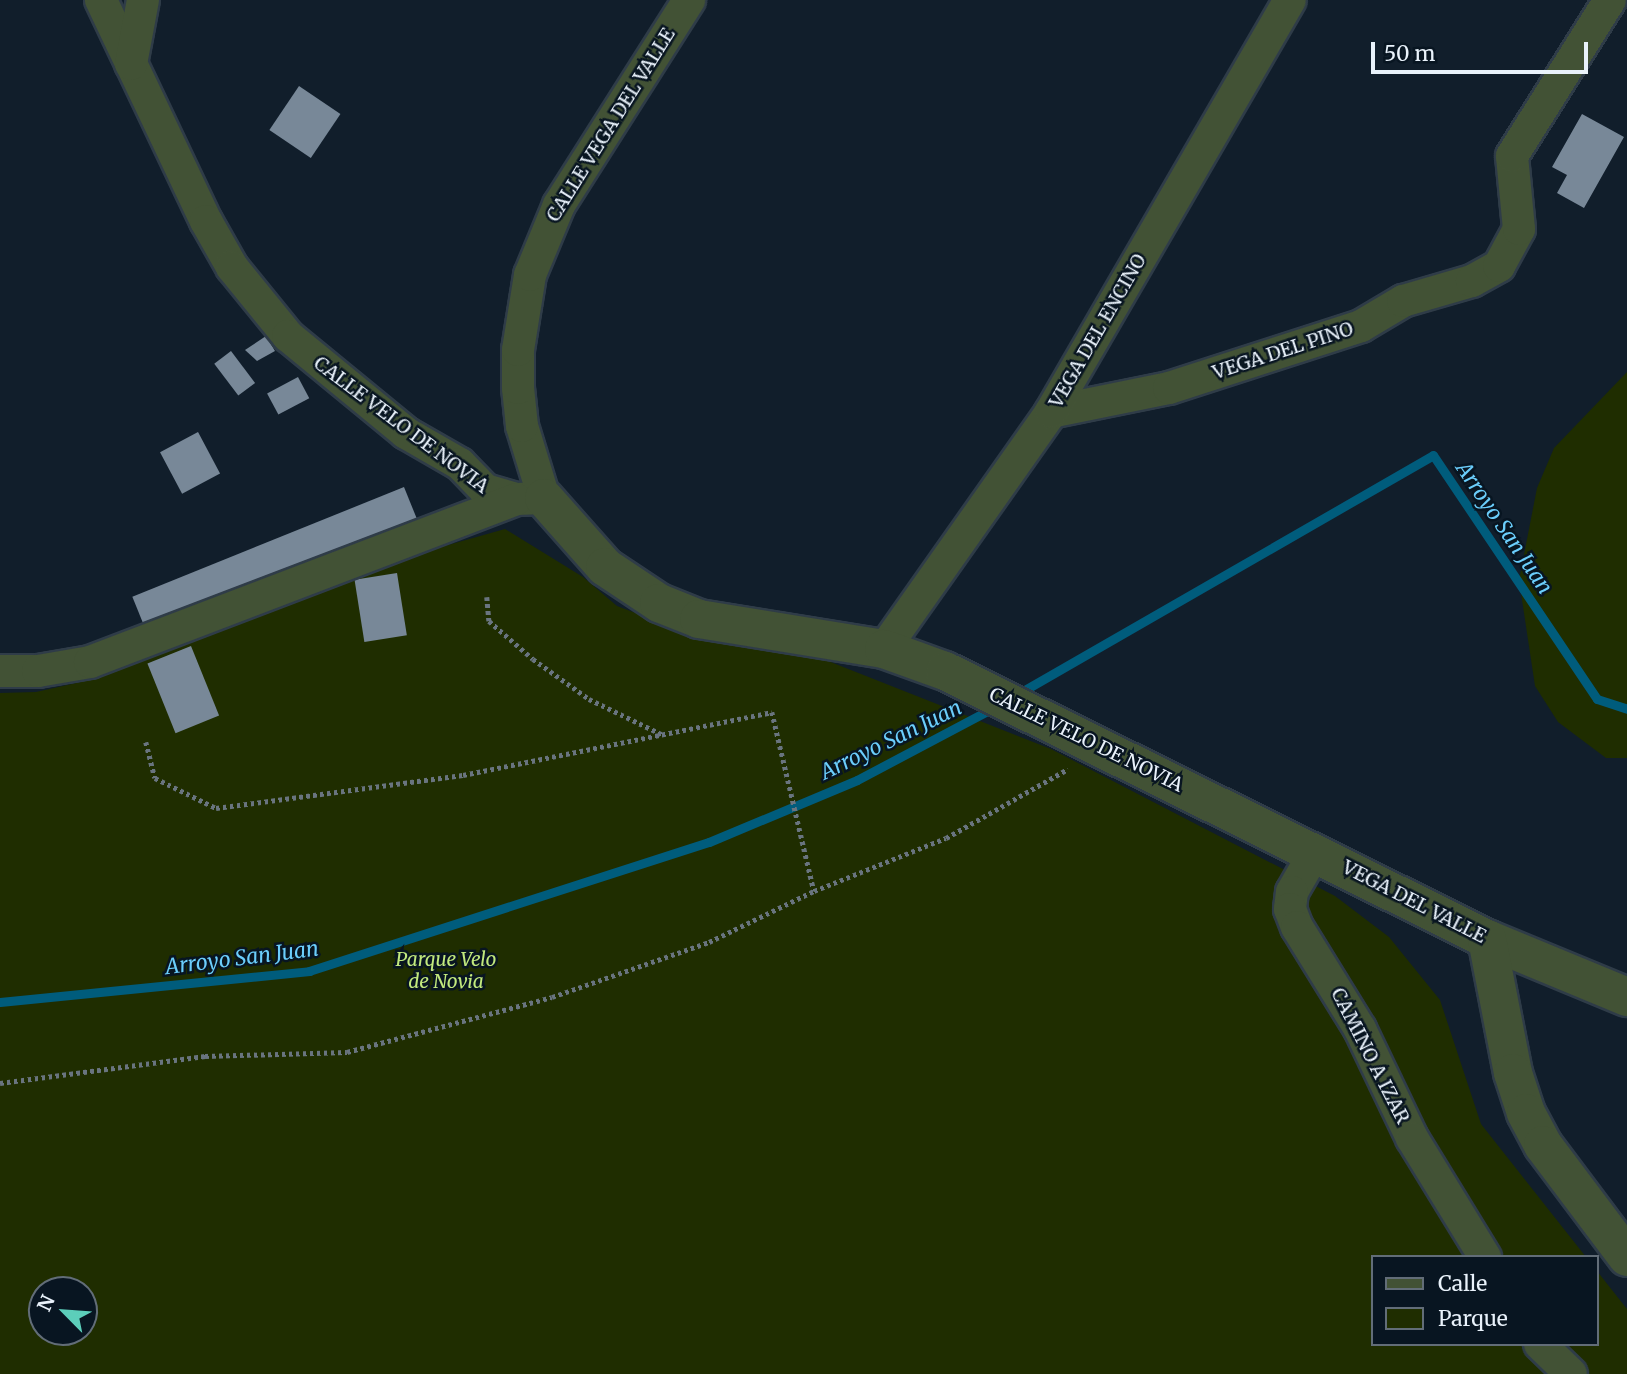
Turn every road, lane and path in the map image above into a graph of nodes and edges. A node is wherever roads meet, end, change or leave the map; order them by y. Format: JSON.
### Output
{"nodes":[{"id":1,"x":101,"y":0,"type":"edge"},
{"id":2,"x":144,"y":0,"type":"edge"},
{"id":3,"x":689,"y":0,"type":"edge"},
{"id":4,"x":1290,"y":0,"type":"edge"},
{"id":5,"x":1610,"y":0,"type":"edge"},
{"id":6,"x":131,"y":64,"type":"junction"},
{"id":7,"x":1051,"y":412,"type":"junction"},
{"id":8,"x":530,"y":499,"type":"junction"},
{"id":9,"x":487,"y":597,"type":"dead end"},
{"id":10,"x":884,"y":649,"type":"junction"},
{"id":11,"x":0,"y":671,"type":"edge"},
{"id":12,"x":664,"y":736,"type":"junction"},
{"id":13,"x":146,"y":741,"type":"dead end"},
{"id":14,"x":1102,"y":749,"type":"junction"},
{"id":15,"x":1204,"y":799,"type":"joint"},
{"id":16,"x":1315,"y":852,"type":"junction"},
{"id":17,"x":814,"y":891,"type":"junction"},
{"id":18,"x":1487,"y":939,"type":"junction"},
{"id":19,"x":1627,"y":998,"type":"edge"},
{"id":20,"x":0,"y":1083,"type":"edge"},
{"id":21,"x":1484,"y":1255,"type":"edge"},
{"id":22,"x":1627,"y":1257,"type":"edge"},
{"id":23,"x":1542,"y":1346,"type":"edge"},
{"id":24,"x":1571,"y":1374,"type":"edge"}],
"edges":[{"from":1,"to":6,"type":"street","name":"CALLE VELO DE NOVIA"},
{"from":2,"to":6,"type":"street"},
{"from":3,"to":8,"type":"street","name":"CALLE VEGA DEL VALLE"},
{"from":4,"to":7,"type":"street","name":"VEGA DEL ENCINO"},
{"from":5,"to":7,"type":"street","name":"VEGA DEL PINO"},
{"from":6,"to":8,"type":"street","name":"CALLE VELO DE NOVIA"},
{"from":7,"to":10,"type":"street","name":"VEGA DEL ENCINO"},
{"from":8,"to":10,"type":"street","name":"CALLE VELO DE NOVIA"},
{"from":8,"to":11,"type":"street"},
{"from":9,"to":12,"type":"path"},
{"from":10,"to":14,"type":"street","name":"CALLE VELO DE NOVIA"},
{"from":12,"to":13,"type":"path"},
{"from":12,"to":17,"type":"path"},
{"from":14,"to":15,"type":"street","name":"CALLE VELO DE NOVIA"},
{"from":14,"to":17,"type":"path"},
{"from":15,"to":16,"type":"street","name":"VEGA DEL VALLE"},
{"from":16,"to":18,"type":"street","name":"VEGA DEL VALLE"},
{"from":16,"to":21,"type":"street","name":"CAMINO A IZAR"},
{"from":17,"to":20,"type":"path"},
{"from":18,"to":19,"type":"street","name":"VEGA DEL VALLE"},
{"from":18,"to":22,"type":"street"},
{"from":23,"to":24,"type":"street"}]}
